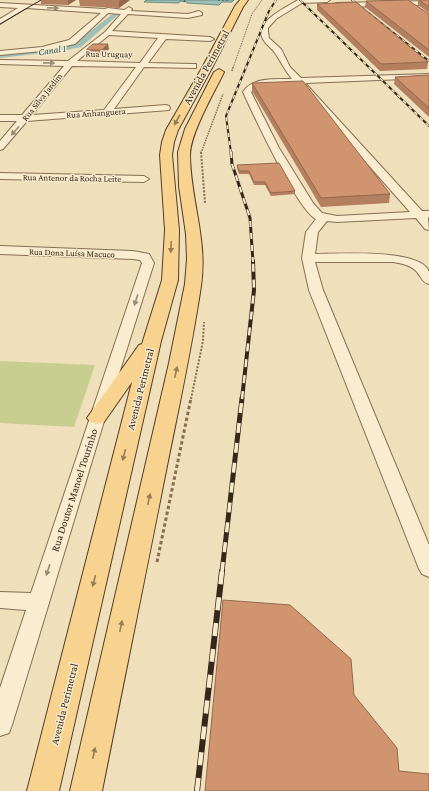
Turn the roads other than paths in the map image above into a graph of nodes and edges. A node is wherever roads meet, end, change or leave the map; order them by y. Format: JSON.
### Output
{"nodes":[{"id":1,"x":37,"y":0,"type":"edge"},
{"id":2,"x":244,"y":0,"type":"edge"},
{"id":3,"x":256,"y":0,"type":"edge"},
{"id":4,"x":327,"y":0,"type":"edge"},
{"id":5,"x":353,"y":2,"type":"edge"},
{"id":6,"x":408,"y":2,"type":"edge"},
{"id":7,"x":429,"y":3,"type":"edge"},
{"id":8,"x":0,"y":5,"type":"edge"},
{"id":9,"x":26,"y":6,"type":"junction"},
{"id":10,"x":130,"y":8,"type":"junction"},
{"id":11,"x":306,"y":8,"type":"dead end"},
{"id":12,"x":108,"y":10,"type":"junction"},
{"id":13,"x":362,"y":10,"type":"edge"},
{"id":14,"x":423,"y":12,"type":"edge"},
{"id":15,"x":199,"y":13,"type":"dead end"},
{"id":16,"x":289,"y":18,"type":"dead end"},
{"id":17,"x":1,"y":21,"type":"edge"},
{"id":18,"x":277,"y":26,"type":"dead end"},
{"id":19,"x":107,"y":33,"type":"junction"},
{"id":20,"x":163,"y":37,"type":"junction"},
{"id":21,"x":210,"y":39,"type":"dead end"},
{"id":22,"x":0,"y":48,"type":"edge"},
{"id":23,"x":42,"y":49,"type":"junction"},
{"id":24,"x":0,"y":52,"type":"edge"},
{"id":25,"x":0,"y":62,"type":"edge"},
{"id":26,"x":70,"y":63,"type":"junction"},
{"id":27,"x":142,"y":65,"type":"junction"},
{"id":28,"x":193,"y":66,"type":"dead end"},
{"id":29,"x":429,"y":76,"type":"edge"},
{"id":30,"x":300,"y":81,"type":"junction"},
{"id":31,"x":32,"y":107,"type":"junction"},
{"id":32,"x":166,"y":108,"type":"dead end"},
{"id":33,"x":108,"y":112,"type":"junction"},
{"id":34,"x":1,"y":113,"type":"edge"},
{"id":35,"x":26,"y":118,"type":"junction"},
{"id":36,"x":0,"y":147,"type":"edge"},
{"id":37,"x":0,"y":176,"type":"edge"},
{"id":38,"x":144,"y":179,"type":"dead end"},
{"id":39,"x":425,"y":214,"type":"edge"},
{"id":40,"x":330,"y":218,"type":"junction"},
{"id":41,"x":429,"y":226,"type":"edge"},
{"id":42,"x":0,"y":250,"type":"edge"},
{"id":43,"x":144,"y":257,"type":"joint"},
{"id":44,"x":308,"y":258,"type":"junction"},
{"id":45,"x":429,"y":280,"type":"edge"},
{"id":46,"x":152,"y":341,"type":"junction"},
{"id":47,"x":97,"y":418,"type":"junction"},
{"id":48,"x":429,"y":569,"type":"edge"},
{"id":49,"x":0,"y":600,"type":"edge"},
{"id":50,"x":38,"y":602,"type":"junction"},
{"id":51,"x":0,"y":725,"type":"edge"},
{"id":52,"x":43,"y":791,"type":"edge"},
{"id":53,"x":86,"y":791,"type":"edge"}],
"edges":[{"from":1,"to":9,"type":"street"},
{"from":2,"to":46,"type":"main road","name":"Avenida Perimetral","one_way":true},
{"from":53,"to":3,"type":"main road","name":"Avenida Perimetral","one_way":true},
{"from":4,"to":30,"type":"street"},
{"from":5,"to":6,"type":"street"},
{"from":5,"to":11,"type":"street"},
{"from":5,"to":13,"type":"street"},
{"from":6,"to":7,"type":"street"},
{"from":6,"to":14,"type":"street"},
{"from":8,"to":9,"type":"street"},
{"from":9,"to":12,"type":"street","one_way":true},
{"from":9,"to":17,"type":"street"},
{"from":10,"to":12,"type":"street"},
{"from":10,"to":15,"type":"street"},
{"from":10,"to":19,"type":"street","name":"Rua Silva Jardim"},
{"from":12,"to":23,"type":"street"},
{"from":16,"to":18,"type":"street"},
{"from":19,"to":20,"type":"street"},
{"from":19,"to":26,"type":"street","name":"Rua Silva Jardim"},
{"from":20,"to":21,"type":"street"},
{"from":20,"to":27,"type":"street"},
{"from":22,"to":23,"type":"street"},
{"from":23,"to":24,"type":"street"},
{"from":25,"to":26,"type":"street","name":"Rua Uruguay","one_way":true},
{"from":26,"to":27,"type":"street","name":"Rua Uruguay"},
{"from":26,"to":31,"type":"street","name":"Rua Silva Jardim"},
{"from":27,"to":28,"type":"street","name":"Rua Uruguay"},
{"from":27,"to":33,"type":"street"},
{"from":29,"to":30,"type":"street"},
{"from":30,"to":39,"type":"street"},
{"from":30,"to":40,"type":"street"},
{"from":31,"to":34,"type":"street"},
{"from":31,"to":35,"type":"street","name":"Rua Silva Jardim"},
{"from":32,"to":33,"type":"street","name":"Rua Anhanguera"},
{"from":33,"to":35,"type":"street","name":"Rua Anhanguera"},
{"from":34,"to":35,"type":"street","name":"Rua Anhanguera"},
{"from":35,"to":36,"type":"street","name":"Rua Silva Jardim","one_way":true},
{"from":37,"to":38,"type":"street","name":"Rua Antenor da Rocha Leite"},
{"from":39,"to":40,"type":"street"},
{"from":39,"to":41,"type":"street"},
{"from":40,"to":44,"type":"street"},
{"from":42,"to":43,"type":"street","name":"Rua Dona Luísa Macuco"},
{"from":43,"to":47,"type":"street","name":"Rua Doutor Manoel Tourinho","one_way":true},
{"from":44,"to":45,"type":"street"},
{"from":44,"to":48,"type":"street"},
{"from":46,"to":47,"type":"main road"},
{"from":46,"to":52,"type":"main road","name":"Avenida Perimetral","one_way":true},
{"from":47,"to":50,"type":"street","name":"Rua Doutor Manoel Tourinho","one_way":true},
{"from":49,"to":50,"type":"street"},
{"from":50,"to":51,"type":"street","name":"Rua Doutor Manoel Tourinho"}]}
